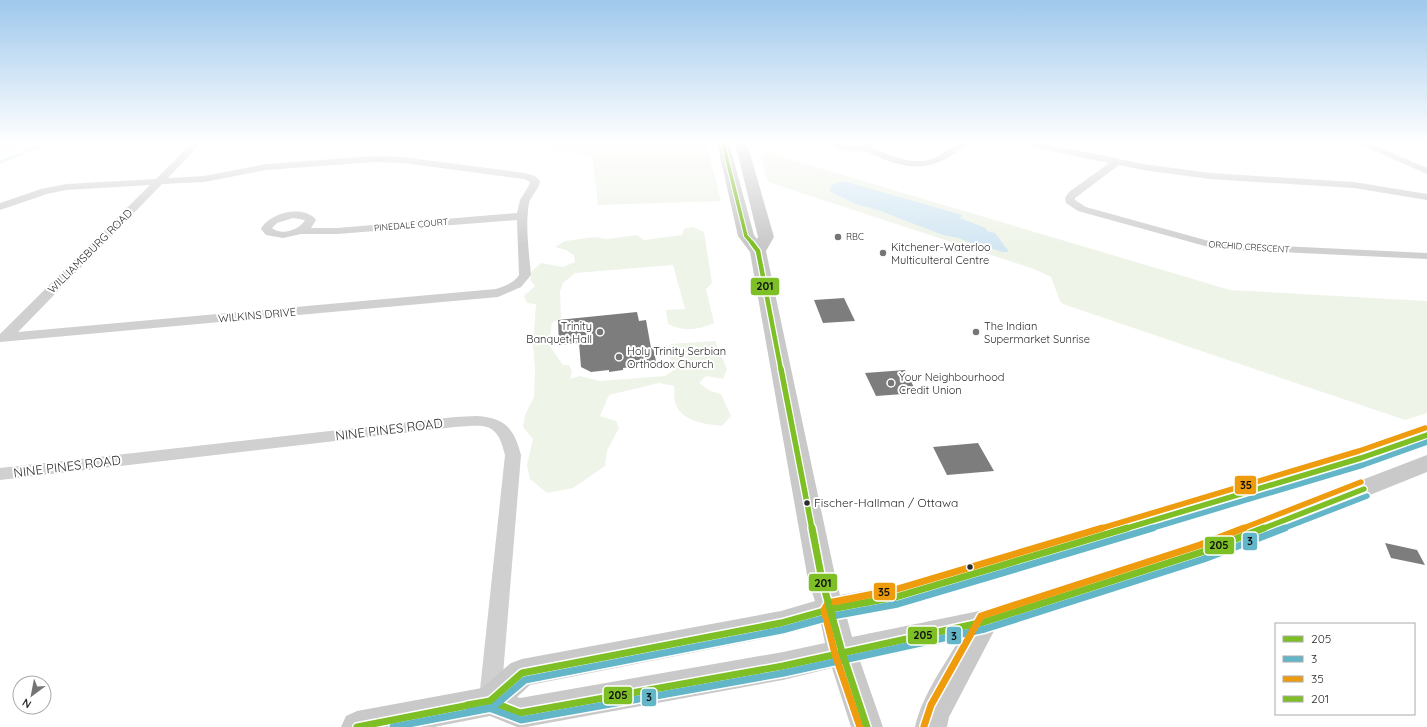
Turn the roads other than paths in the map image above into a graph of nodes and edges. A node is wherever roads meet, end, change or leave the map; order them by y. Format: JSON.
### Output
{"nodes":[{"id":1,"x":162,"y":177,"type":"edge"},
{"id":2,"x":215,"y":177,"type":"edge"},
{"id":3,"x":524,"y":177,"type":"edge"},
{"id":4,"x":731,"y":177,"type":"edge"},
{"id":5,"x":750,"y":177,"type":"edge"},
{"id":6,"x":1097,"y":177,"type":"edge"},
{"id":7,"x":1223,"y":177,"type":"edge"},
{"id":8,"x":158,"y":181,"type":"junction"},
{"id":9,"x":1427,"y":197,"type":"edge"},
{"id":10,"x":0,"y":207,"type":"edge"},
{"id":11,"x":522,"y":216,"type":"junction"},
{"id":12,"x":300,"y":231,"type":"dead end"},
{"id":13,"x":758,"y":251,"type":"junction"},
{"id":14,"x":1427,"y":256,"type":"edge"},
{"id":15,"x":2,"y":340,"type":"edge"},
{"id":16,"x":1427,"y":435,"type":"edge"},
{"id":17,"x":1427,"y":463,"type":"edge"},
{"id":18,"x":0,"y":474,"type":"edge"},
{"id":19,"x":831,"y":609,"type":"junction"},
{"id":20,"x":984,"y":622,"type":"junction"},
{"id":21,"x":842,"y":652,"type":"junction"},
{"id":22,"x":490,"y":701,"type":"junction"},
{"id":23,"x":356,"y":727,"type":"edge"},
{"id":24,"x":867,"y":727,"type":"edge"},
{"id":25,"x":931,"y":727,"type":"edge"}],
"edges":[{"from":1,"to":8,"type":"street","name":"WILLIAMSBURG ROAD"},
{"from":2,"to":8,"type":"street"},
{"from":3,"to":11,"type":"street"},
{"from":4,"to":13,"type":"main road"},
{"from":5,"to":13,"type":"main road"},
{"from":6,"to":14,"type":"street","name":"ORCHID CRESCENT"},
{"from":7,"to":9,"type":"street"},
{"from":8,"to":10,"type":"street"},
{"from":8,"to":15,"type":"street","name":"WILLIAMSBURG ROAD"},
{"from":11,"to":12,"type":"street","name":"PINEDALE COURT"},
{"from":11,"to":15,"type":"street","name":"WILKINS DRIVE"},
{"from":13,"to":19,"type":"main road"},
{"from":16,"to":19,"type":"main road"},
{"from":17,"to":20,"type":"main road"},
{"from":18,"to":22,"type":"street","name":"NINE PINES ROAD"},
{"from":19,"to":21,"type":"main road"},
{"from":19,"to":22,"type":"main road"},
{"from":20,"to":21,"type":"main road"},
{"from":20,"to":25,"type":"main road"},
{"from":21,"to":22,"type":"main road"},
{"from":21,"to":24,"type":"main road"},
{"from":22,"to":23,"type":"main road"}]}
